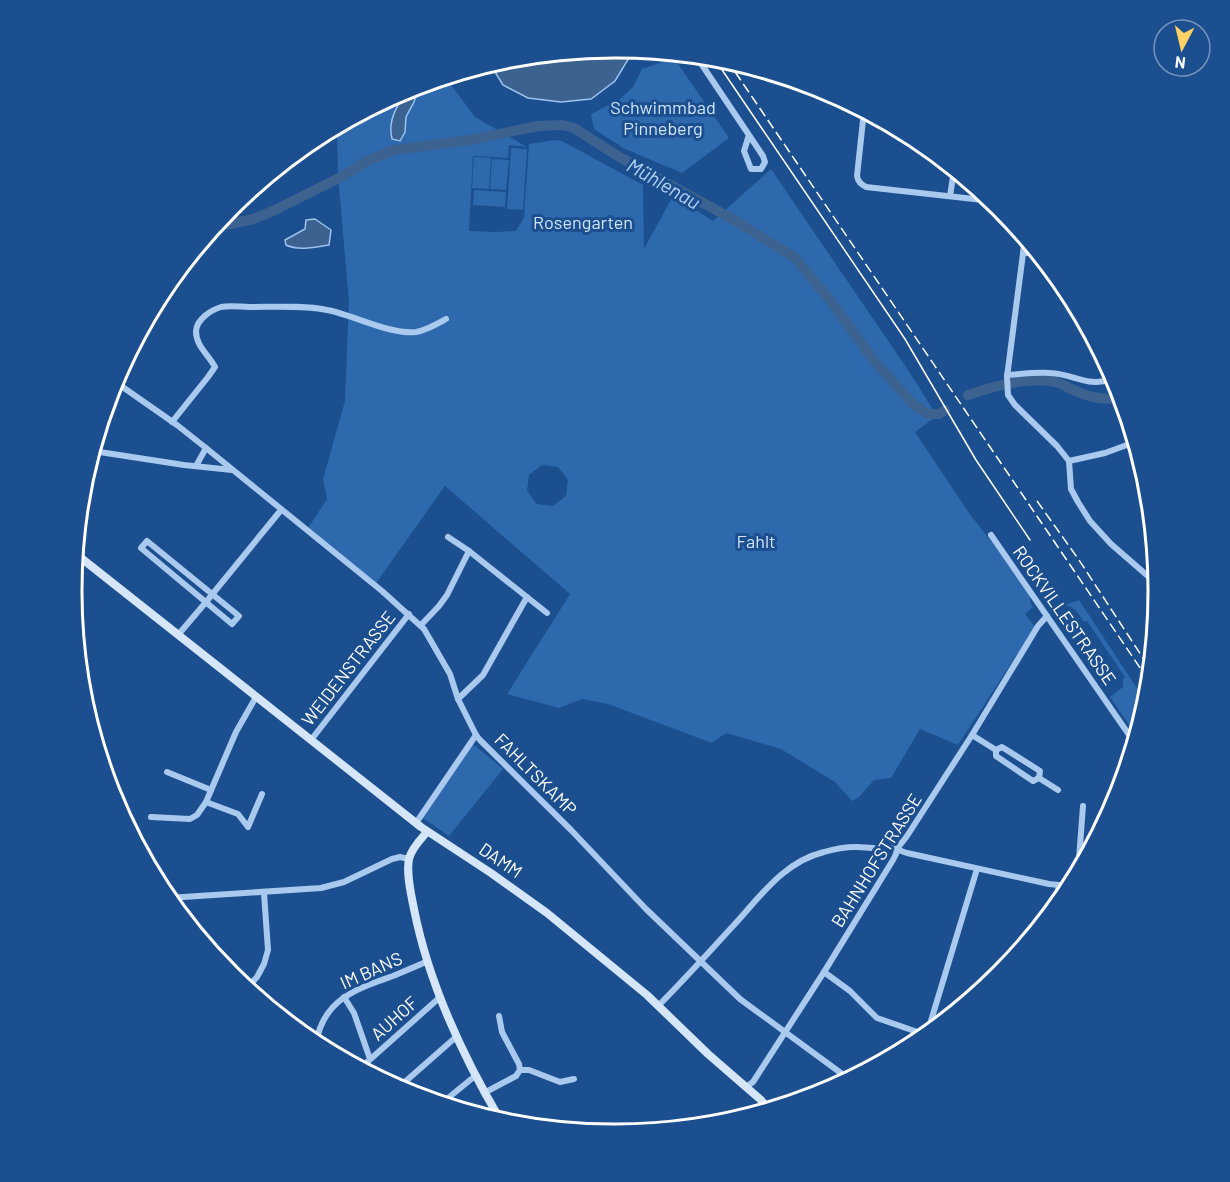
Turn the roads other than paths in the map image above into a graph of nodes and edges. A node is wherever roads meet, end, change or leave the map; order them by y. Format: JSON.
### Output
{"nodes":[{"id":1,"x":703,"y":66,"type":"edge"},
{"id":2,"x":863,"y":120,"type":"edge"},
{"id":3,"x":749,"y":135,"type":"junction"},
{"id":4,"x":952,"y":180,"type":"edge"},
{"id":5,"x":950,"y":196,"type":"junction"},
{"id":6,"x":975,"y":199,"type":"edge"},
{"id":7,"x":1023,"y":253,"type":"edge"},
{"id":8,"x":446,"y":319,"type":"dead end"},
{"id":9,"x":1007,"y":376,"type":"junction"},
{"id":10,"x":1104,"y":380,"type":"edge"},
{"id":11,"x":123,"y":387,"type":"edge"},
{"id":12,"x":172,"y":422,"type":"junction"},
{"id":13,"x":1127,"y":445,"type":"edge"},
{"id":14,"x":206,"y":448,"type":"junction"},
{"id":15,"x":101,"y":452,"type":"edge"},
{"id":16,"x":1069,"y":461,"type":"junction"},
{"id":17,"x":196,"y":466,"type":"junction"},
{"id":18,"x":232,"y":470,"type":"junction"},
{"id":19,"x":281,"y":510,"type":"junction"},
{"id":20,"x":991,"y":535,"type":"dead end"},
{"id":21,"x":448,"y":537,"type":"dead end"},
{"id":22,"x":469,"y":551,"type":"junction"},
{"id":23,"x":84,"y":560,"type":"edge"},
{"id":24,"x":1147,"y":575,"type":"edge"},
{"id":25,"x":212,"y":595,"type":"junction"},
{"id":26,"x":527,"y":597,"type":"junction"},
{"id":27,"x":206,"y":602,"type":"junction"},
{"id":28,"x":547,"y":613,"type":"dead end"},
{"id":29,"x":409,"y":614,"type":"junction"},
{"id":30,"x":1047,"y":616,"type":"junction"},
{"id":31,"x":421,"y":625,"type":"junction"},
{"id":32,"x":178,"y":635,"type":"junction"},
{"id":33,"x":256,"y":697,"type":"junction"},
{"id":34,"x":458,"y":699,"type":"junction"},
{"id":35,"x":1128,"y":733,"type":"edge"},
{"id":36,"x":476,"y":735,"type":"junction"},
{"id":37,"x":972,"y":735,"type":"junction"},
{"id":38,"x":311,"y":740,"type":"junction"},
{"id":39,"x":996,"y":750,"type":"junction"},
{"id":40,"x":167,"y":772,"type":"dead end"},
{"id":41,"x":1039,"y":778,"type":"junction"},
{"id":42,"x":211,"y":790,"type":"junction"},
{"id":43,"x":1059,"y":790,"type":"dead end"},
{"id":44,"x":262,"y":794,"type":"dead end"},
{"id":45,"x":206,"y":802,"type":"junction"},
{"id":46,"x":1083,"y":806,"type":"dead end"},
{"id":47,"x":151,"y":817,"type":"dead end"},
{"id":48,"x":416,"y":823,"type":"junction"},
{"id":49,"x":427,"y":832,"type":"junction"},
{"id":50,"x":897,"y":846,"type":"junction"},
{"id":51,"x":1080,"y":851,"type":"edge"},
{"id":52,"x":409,"y":859,"type":"junction"},
{"id":53,"x":977,"y":869,"type":"junction"},
{"id":54,"x":1059,"y":886,"type":"edge"},
{"id":55,"x":264,"y":892,"type":"junction"},
{"id":56,"x":180,"y":897,"type":"edge"},
{"id":57,"x":428,"y":961,"type":"junction"},
{"id":58,"x":700,"y":961,"type":"junction"},
{"id":59,"x":824,"y":972,"type":"junction"},
{"id":60,"x":253,"y":981,"type":"edge"},
{"id":61,"x":344,"y":997,"type":"junction"},
{"id":62,"x":439,"y":998,"type":"junction"},
{"id":63,"x":658,"y":1006,"type":"junction"},
{"id":64,"x":499,"y":1016,"type":"dead end"},
{"id":65,"x":932,"y":1018,"type":"edge"},
{"id":66,"x":916,"y":1030,"type":"edge"},
{"id":67,"x":785,"y":1032,"type":"junction"},
{"id":68,"x":319,"y":1034,"type":"edge"},
{"id":69,"x":456,"y":1037,"type":"junction"},
{"id":70,"x":370,"y":1059,"type":"junction"},
{"id":71,"x":367,"y":1062,"type":"edge"},
{"id":72,"x":520,"y":1070,"type":"junction"},
{"id":73,"x":841,"y":1073,"type":"edge"},
{"id":74,"x":475,"y":1076,"type":"junction"},
{"id":75,"x":574,"y":1079,"type":"dead end"},
{"id":76,"x":406,"y":1081,"type":"edge"},
{"id":77,"x":746,"y":1087,"type":"junction"},
{"id":78,"x":484,"y":1093,"type":"junction"},
{"id":79,"x":450,"y":1097,"type":"edge"},
{"id":80,"x":761,"y":1102,"type":"edge"},
{"id":81,"x":494,"y":1109,"type":"edge"}],
"edges":[{"from":1,"to":3,"type":"street"},
{"from":2,"to":5,"type":"street"},
{"from":3,"to":3,"type":"street"},
{"from":4,"to":5,"type":"street"},
{"from":5,"to":6,"type":"street"},
{"from":7,"to":9,"type":"street"},
{"from":8,"to":12,"type":"street"},
{"from":9,"to":10,"type":"street"},
{"from":9,"to":16,"type":"street"},
{"from":11,"to":12,"type":"street","name":"FAHLTSKAMP"},
{"from":12,"to":14,"type":"street","name":"FAHLTSKAMP"},
{"from":13,"to":16,"type":"street"},
{"from":14,"to":17,"type":"street"},
{"from":14,"to":18,"type":"street","name":"FAHLTSKAMP"},
{"from":15,"to":17,"type":"street"},
{"from":16,"to":24,"type":"street"},
{"from":17,"to":18,"type":"street"},
{"from":18,"to":19,"type":"street","name":"FAHLTSKAMP"},
{"from":19,"to":25,"type":"street"},
{"from":19,"to":29,"type":"street","name":"FAHLTSKAMP"},
{"from":20,"to":30,"type":"street","name":"ROCKVILLESTRASSE"},
{"from":21,"to":22,"type":"street"},
{"from":22,"to":26,"type":"street"},
{"from":22,"to":31,"type":"street"},
{"from":23,"to":32,"type":"main road","name":"DAMM"},
{"from":25,"to":27,"type":"street"},
{"from":25,"to":27,"type":"street"},
{"from":25,"to":27,"type":"street"},
{"from":26,"to":28,"type":"street"},
{"from":26,"to":34,"type":"street"},
{"from":27,"to":32,"type":"street"},
{"from":29,"to":31,"type":"street","name":"FAHLTSKAMP"},
{"from":29,"to":38,"type":"street","name":"WEIDENSTRASSE"},
{"from":30,"to":35,"type":"street","name":"ROCKVILLESTRASSE"},
{"from":30,"to":37,"type":"street","name":"BAHNHOFSTRASSE"},
{"from":31,"to":34,"type":"street","name":"FAHLTSKAMP"},
{"from":32,"to":33,"type":"main road","name":"DAMM"},
{"from":33,"to":38,"type":"main road","name":"DAMM"},
{"from":33,"to":42,"type":"street"},
{"from":34,"to":36,"type":"street","name":"FAHLTSKAMP"},
{"from":36,"to":48,"type":"street"},
{"from":36,"to":58,"type":"street","name":"FAHLTSKAMP"},
{"from":37,"to":39,"type":"street"},
{"from":37,"to":50,"type":"street","name":"BAHNHOFSTRASSE"},
{"from":38,"to":48,"type":"main road","name":"DAMM"},
{"from":39,"to":41,"type":"street"},
{"from":39,"to":41,"type":"street"},
{"from":40,"to":42,"type":"street"},
{"from":41,"to":43,"type":"street"},
{"from":42,"to":45,"type":"street"},
{"from":44,"to":45,"type":"street"},
{"from":45,"to":47,"type":"street"},
{"from":46,"to":51,"type":"street"},
{"from":48,"to":49,"type":"main road","name":"DAMM"},
{"from":49,"to":52,"type":"main road"},
{"from":49,"to":63,"type":"main road","name":"DAMM"},
{"from":50,"to":53,"type":"street"},
{"from":50,"to":58,"type":"street"},
{"from":50,"to":59,"type":"street","name":"BAHNHOFSTRASSE"},
{"from":52,"to":55,"type":"street"},
{"from":52,"to":57,"type":"main road"},
{"from":53,"to":54,"type":"street"},
{"from":53,"to":65,"type":"street"},
{"from":55,"to":56,"type":"street"},
{"from":55,"to":60,"type":"street"},
{"from":57,"to":61,"type":"street","name":"IM BANS"},
{"from":57,"to":62,"type":"main road"},
{"from":58,"to":63,"type":"street"},
{"from":58,"to":67,"type":"street","name":"FAHLTSKAMP"},
{"from":59,"to":66,"type":"street"},
{"from":59,"to":67,"type":"street","name":"BAHNHOFSTRASSE"},
{"from":61,"to":68,"type":"street","name":"IM BANS"},
{"from":61,"to":70,"type":"street","name":"AUHOF"},
{"from":62,"to":69,"type":"main road"},
{"from":62,"to":70,"type":"street","name":"AUHOF"},
{"from":63,"to":77,"type":"main road","name":"DAMM"},
{"from":64,"to":72,"type":"street"},
{"from":67,"to":73,"type":"street","name":"FAHLTSKAMP"},
{"from":67,"to":77,"type":"street","name":"BAHNHOFSTRASSE"},
{"from":69,"to":74,"type":"main road"},
{"from":69,"to":76,"type":"street"},
{"from":70,"to":71,"type":"street","name":"AUHOF"},
{"from":72,"to":75,"type":"street"},
{"from":72,"to":78,"type":"street"},
{"from":74,"to":78,"type":"main road"},
{"from":74,"to":79,"type":"street"},
{"from":77,"to":80,"type":"main road","name":"DAMM"},
{"from":78,"to":81,"type":"main road"}]}
